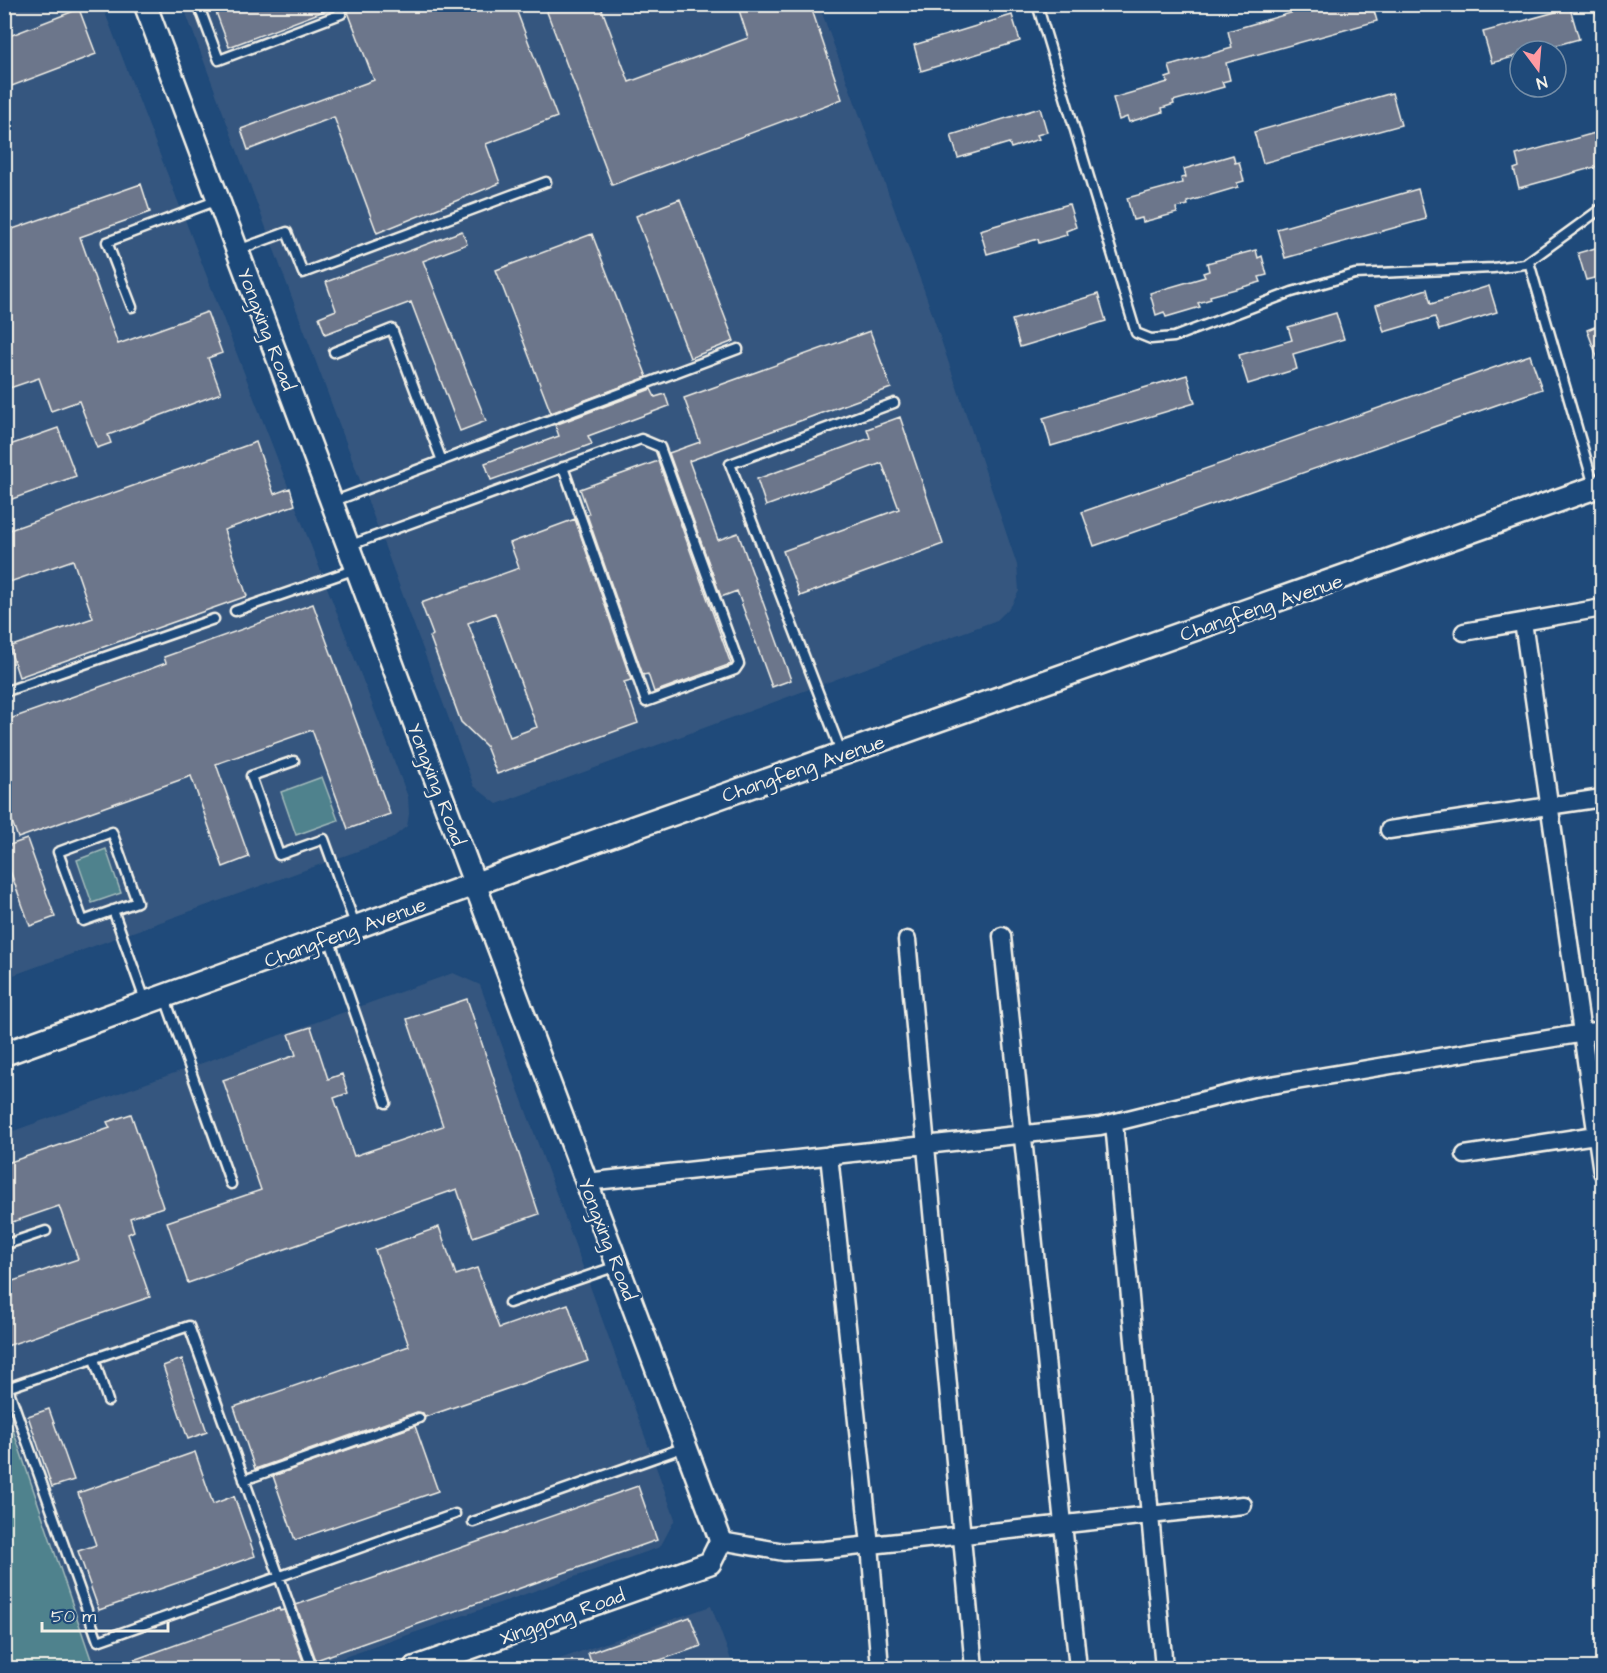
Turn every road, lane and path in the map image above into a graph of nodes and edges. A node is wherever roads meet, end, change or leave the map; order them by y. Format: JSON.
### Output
{"nodes":[{"id":1,"x":145,"y":4,"type":"edge"},
{"id":2,"x":198,"y":4,"type":"edge"},
{"id":3,"x":337,"y":4,"type":"edge"},
{"id":4,"x":1038,"y":4,"type":"edge"},
{"id":5,"x":1599,"y":4,"type":"edge"},
{"id":6,"x":1602,"y":13,"type":"edge"},
{"id":7,"x":546,"y":182,"type":"dead end"},
{"id":8,"x":219,"y":200,"type":"junction"},
{"id":9,"x":1602,"y":208,"type":"edge"},
{"id":10,"x":237,"y":251,"type":"junction"},
{"id":11,"x":1529,"y":262,"type":"junction"},
{"id":12,"x":132,"y":307,"type":"dead end"},
{"id":13,"x":738,"y":349,"type":"dead end"},
{"id":14,"x":334,"y":352,"type":"dead end"},
{"id":15,"x":894,"y":404,"type":"dead end"},
{"id":16,"x":442,"y":461,"type":"junction"},
{"id":17,"x":563,"y":467,"type":"junction"},
{"id":18,"x":1600,"y":490,"type":"edge"},
{"id":19,"x":332,"y":502,"type":"junction"},
{"id":20,"x":348,"y":546,"type":"junction"},
{"id":21,"x":356,"y":568,"type":"junction"},
{"id":22,"x":1602,"y":608,"type":"edge"},
{"id":23,"x":235,"y":611,"type":"dead end"},
{"id":24,"x":214,"y":619,"type":"dead end"},
{"id":25,"x":1523,"y":622,"type":"junction"},
{"id":26,"x":1464,"y":632,"type":"dead end"},
{"id":27,"x":4,"y":692,"type":"edge"},
{"id":28,"x":842,"y":755,"type":"junction"},
{"id":29,"x":294,"y":761,"type":"dead end"},
{"id":30,"x":1602,"y":798,"type":"edge"},
{"id":31,"x":1550,"y":806,"type":"junction"},
{"id":32,"x":1389,"y":830,"type":"dead end"},
{"id":33,"x":475,"y":884,"type":"junction"},
{"id":34,"x":112,"y":910,"type":"junction"},
{"id":35,"x":356,"y":928,"type":"junction"},
{"id":36,"x":1002,"y":936,"type":"dead end"},
{"id":37,"x":329,"y":938,"type":"junction"},
{"id":38,"x":907,"y":940,"type":"dead end"},
{"id":39,"x":155,"y":1000,"type":"junction"},
{"id":40,"x":1602,"y":1030,"type":"edge"},
{"id":41,"x":1583,"y":1034,"type":"junction"},
{"id":42,"x":4,"y":1054,"type":"edge"},
{"id":43,"x":386,"y":1103,"type":"dead end"},
{"id":44,"x":1114,"y":1123,"type":"junction"},
{"id":45,"x":1022,"y":1134,"type":"junction"},
{"id":46,"x":1600,"y":1134,"type":"edge"},
{"id":47,"x":926,"y":1144,"type":"junction"},
{"id":48,"x":829,"y":1155,"type":"junction"},
{"id":49,"x":1465,"y":1155,"type":"dead end"},
{"id":50,"x":1602,"y":1172,"type":"edge"},
{"id":51,"x":586,"y":1182,"type":"junction"},
{"id":52,"x":231,"y":1184,"type":"dead end"},
{"id":53,"x":46,"y":1231,"type":"dead end"},
{"id":54,"x":4,"y":1245,"type":"edge"},
{"id":55,"x":618,"y":1265,"type":"junction"},
{"id":56,"x":509,"y":1303,"type":"dead end"},
{"id":57,"x":94,"y":1359,"type":"junction"},
{"id":58,"x":6,"y":1388,"type":"edge"},
{"id":59,"x":108,"y":1401,"type":"dead end"},
{"id":60,"x":419,"y":1418,"type":"dead end"},
{"id":61,"x":686,"y":1447,"type":"junction"},
{"id":62,"x":244,"y":1480,"type":"junction"},
{"id":63,"x":1243,"y":1505,"type":"dead end"},
{"id":64,"x":454,"y":1514,"type":"dead end"},
{"id":65,"x":1150,"y":1515,"type":"junction"},
{"id":66,"x":473,"y":1522,"type":"dead end"},
{"id":67,"x":1063,"y":1524,"type":"junction"},
{"id":68,"x":961,"y":1535,"type":"junction"},
{"id":69,"x":721,"y":1541,"type":"junction"},
{"id":70,"x":870,"y":1545,"type":"junction"},
{"id":71,"x":279,"y":1576,"type":"junction"},
{"id":72,"x":312,"y":1668,"type":"edge"},
{"id":73,"x":414,"y":1668,"type":"edge"},
{"id":74,"x":880,"y":1668,"type":"edge"},
{"id":75,"x":974,"y":1668,"type":"edge"},
{"id":76,"x":1078,"y":1668,"type":"edge"},
{"id":77,"x":1164,"y":1668,"type":"edge"}],
"edges":[{"from":1,"to":8,"type":"street","name":"Yongxing Road"},
{"from":2,"to":3,"type":"lane"},
{"from":4,"to":11,"type":"lane"},
{"from":5,"to":6,"type":"lane"},
{"from":7,"to":10,"type":"lane"},
{"from":8,"to":10,"type":"street","name":"Yongxing Road"},
{"from":8,"to":12,"type":"lane"},
{"from":9,"to":11,"type":"lane"},
{"from":10,"to":19,"type":"street","name":"Yongxing Road"},
{"from":11,"to":18,"type":"lane"},
{"from":13,"to":16,"type":"lane"},
{"from":14,"to":16,"type":"lane"},
{"from":15,"to":28,"type":"lane"},
{"from":16,"to":19,"type":"lane"},
{"from":17,"to":17,"type":"lane"},
{"from":17,"to":20,"type":"lane"},
{"from":18,"to":28,"type":"main road","name":"Changfeng Avenue"},
{"from":19,"to":20,"type":"street","name":"Yongxing Road"},
{"from":20,"to":21,"type":"street","name":"Yongxing Road"},
{"from":21,"to":23,"type":"lane"},
{"from":21,"to":33,"type":"street","name":"Yongxing Road"},
{"from":22,"to":25,"type":"street"},
{"from":24,"to":27,"type":"lane"},
{"from":25,"to":26,"type":"street"},
{"from":25,"to":31,"type":"street"},
{"from":28,"to":33,"type":"main road","name":"Changfeng Avenue"},
{"from":29,"to":35,"type":"lane"},
{"from":30,"to":31,"type":"street"},
{"from":31,"to":32,"type":"street"},
{"from":31,"to":41,"type":"street"},
{"from":33,"to":35,"type":"main road","name":"Changfeng Avenue"},
{"from":33,"to":51,"type":"street","name":"Yongxing Road"},
{"from":34,"to":34,"type":"lane"},
{"from":34,"to":39,"type":"lane"},
{"from":35,"to":37,"type":"main road","name":"Changfeng Avenue"},
{"from":36,"to":45,"type":"street"},
{"from":37,"to":39,"type":"main road","name":"Changfeng Avenue"},
{"from":37,"to":43,"type":"lane"},
{"from":38,"to":47,"type":"street"},
{"from":39,"to":42,"type":"main road","name":"Changfeng Avenue"},
{"from":39,"to":52,"type":"lane"},
{"from":40,"to":41,"type":"street"},
{"from":41,"to":44,"type":"street"},
{"from":41,"to":46,"type":"street"},
{"from":44,"to":45,"type":"street"},
{"from":44,"to":65,"type":"street"},
{"from":45,"to":47,"type":"street"},
{"from":45,"to":67,"type":"street"},
{"from":46,"to":49,"type":"street"},
{"from":46,"to":50,"type":"street"},
{"from":47,"to":48,"type":"street"},
{"from":47,"to":68,"type":"street"},
{"from":48,"to":51,"type":"street"},
{"from":48,"to":70,"type":"street"},
{"from":51,"to":55,"type":"street","name":"Yongxing Road"},
{"from":53,"to":54,"type":"lane"},
{"from":55,"to":56,"type":"lane"},
{"from":55,"to":61,"type":"street","name":"Yongxing Road"},
{"from":57,"to":58,"type":"lane"},
{"from":57,"to":59,"type":"lane"},
{"from":57,"to":62,"type":"lane"},
{"from":58,"to":71,"type":"lane"},
{"from":60,"to":62,"type":"lane"},
{"from":61,"to":66,"type":"lane"},
{"from":61,"to":69,"type":"street","name":"Yongxing Road"},
{"from":62,"to":71,"type":"lane"},
{"from":63,"to":65,"type":"street"},
{"from":64,"to":71,"type":"lane"},
{"from":65,"to":67,"type":"street"},
{"from":65,"to":77,"type":"street"},
{"from":67,"to":68,"type":"street"},
{"from":67,"to":76,"type":"street"},
{"from":68,"to":70,"type":"street"},
{"from":68,"to":75,"type":"street"},
{"from":69,"to":70,"type":"street"},
{"from":69,"to":73,"type":"street","name":"Xinggong Road"},
{"from":70,"to":74,"type":"street"},
{"from":71,"to":72,"type":"lane"}]}
